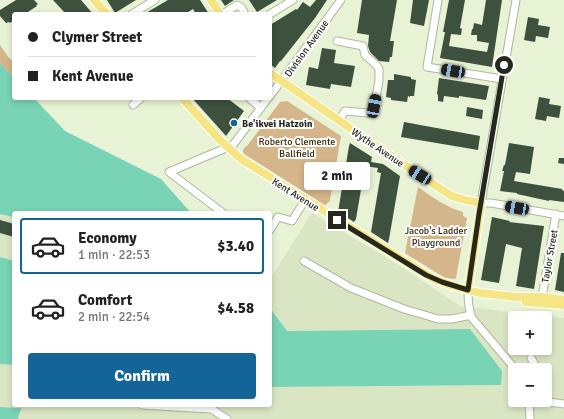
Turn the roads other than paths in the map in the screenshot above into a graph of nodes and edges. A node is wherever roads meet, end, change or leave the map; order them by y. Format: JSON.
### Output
{"nodes":[{"id":1,"x":94,"y":0,"type":"edge"},
{"id":2,"x":155,"y":0,"type":"edge"},
{"id":3,"x":211,"y":0,"type":"edge"},
{"id":4,"x":293,"y":0,"type":"edge"},
{"id":5,"x":341,"y":0,"type":"edge"},
{"id":6,"x":438,"y":0,"type":"edge"},
{"id":7,"x":516,"y":0,"type":"edge"},
{"id":8,"x":105,"y":12,"type":"edge"},
{"id":9,"x":135,"y":12,"type":"edge"},
{"id":10,"x":219,"y":12,"type":"edge"},
{"id":11,"x":226,"y":12,"type":"edge"},
{"id":12,"x":244,"y":12,"type":"dead end"},
{"id":13,"x":272,"y":13,"type":"edge"},
{"id":14,"x":337,"y":41,"type":"dead end"},
{"id":15,"x":272,"y":75,"type":"edge"},
{"id":16,"x":502,"y":79,"type":"junction"},
{"id":17,"x":281,"y":82,"type":"junction"},
{"id":18,"x":272,"y":93,"type":"edge"},
{"id":19,"x":138,"y":100,"type":"edge"},
{"id":20,"x":184,"y":100,"type":"edge"},
{"id":21,"x":251,"y":100,"type":"edge"},
{"id":22,"x":267,"y":100,"type":"edge"},
{"id":23,"x":132,"y":105,"type":"dead end"},
{"id":24,"x":261,"y":108,"type":"junction"},
{"id":25,"x":339,"y":120,"type":"junction"},
{"id":26,"x":227,"y":147,"type":"junction"},
{"id":27,"x":305,"y":200,"type":"junction"},
{"id":28,"x":480,"y":203,"type":"junction"},
{"id":29,"x":220,"y":211,"type":"edge"},
{"id":30,"x":556,"y":214,"type":"junction"},
{"id":31,"x":564,"y":216,"type":"edge"},
{"id":32,"x":272,"y":227,"type":"edge"},
{"id":33,"x":304,"y":261,"type":"dead end"},
{"id":34,"x":468,"y":292,"type":"junction"},
{"id":35,"x":516,"y":297,"type":"junction"},
{"id":36,"x":542,"y":297,"type":"junction"},
{"id":37,"x":564,"y":300,"type":"edge"},
{"id":38,"x":564,"y":305,"type":"edge"},
{"id":39,"x":471,"y":315,"type":"junction"},
{"id":40,"x":531,"y":358,"type":"dead end"},
{"id":41,"x":511,"y":363,"type":"edge"},
{"id":42,"x":534,"y":363,"type":"edge"},
{"id":43,"x":552,"y":402,"type":"edge"},
{"id":44,"x":564,"y":404,"type":"edge"},
{"id":45,"x":208,"y":407,"type":"edge"},
{"id":46,"x":529,"y":407,"type":"edge"},
{"id":47,"x":227,"y":419,"type":"edge"},
{"id":48,"x":530,"y":419,"type":"edge"}],
"edges":[{"from":1,"to":8,"type":"main road"},
{"from":2,"to":9,"type":"street"},
{"from":3,"to":10,"type":"main road"},
{"from":4,"to":13,"type":"street"},
{"from":5,"to":17,"type":"street","name":"Division Avenue"},
{"from":6,"to":16,"type":"street"},
{"from":7,"to":16,"type":"street"},
{"from":11,"to":12,"type":"street"},
{"from":14,"to":25,"type":"street"},
{"from":15,"to":17,"type":"main road","name":"Wythe Avenue"},
{"from":16,"to":28,"type":"street"},
{"from":17,"to":18,"type":"street","name":"Division Avenue"},
{"from":17,"to":25,"type":"main road","name":"Wythe Avenue"},
{"from":19,"to":23,"type":"street"},
{"from":20,"to":26,"type":"main road","name":"Kent Avenue"},
{"from":21,"to":24,"type":"street"},
{"from":22,"to":24,"type":"street","name":"Division Avenue"},
{"from":24,"to":26,"type":"street","name":"Division Avenue"},
{"from":25,"to":28,"type":"main road","name":"Wythe Avenue"},
{"from":26,"to":27,"type":"main road","name":"Kent Avenue"},
{"from":26,"to":29,"type":"street","name":"Division Avenue"},
{"from":27,"to":32,"type":"street"},
{"from":27,"to":34,"type":"main road","name":"Kent Avenue"},
{"from":28,"to":30,"type":"street","name":"Wythe Avenue"},
{"from":28,"to":34,"type":"main road"},
{"from":30,"to":31,"type":"street","name":"Wythe Avenue"},
{"from":30,"to":36,"type":"street","name":"Taylor Street"},
{"from":33,"to":39,"type":"street"},
{"from":34,"to":35,"type":"main road","name":"Kent Avenue"},
{"from":34,"to":39,"type":"street"},
{"from":35,"to":36,"type":"main road","name":"Kent Avenue"},
{"from":35,"to":38,"type":"main road","name":"Kent Avenue"},
{"from":36,"to":37,"type":"main road","name":"Kent Avenue"},
{"from":39,"to":41,"type":"street"},
{"from":40,"to":42,"type":"street"},
{"from":43,"to":44,"type":"street"},
{"from":45,"to":47,"type":"street"},
{"from":46,"to":48,"type":"street"}]}
